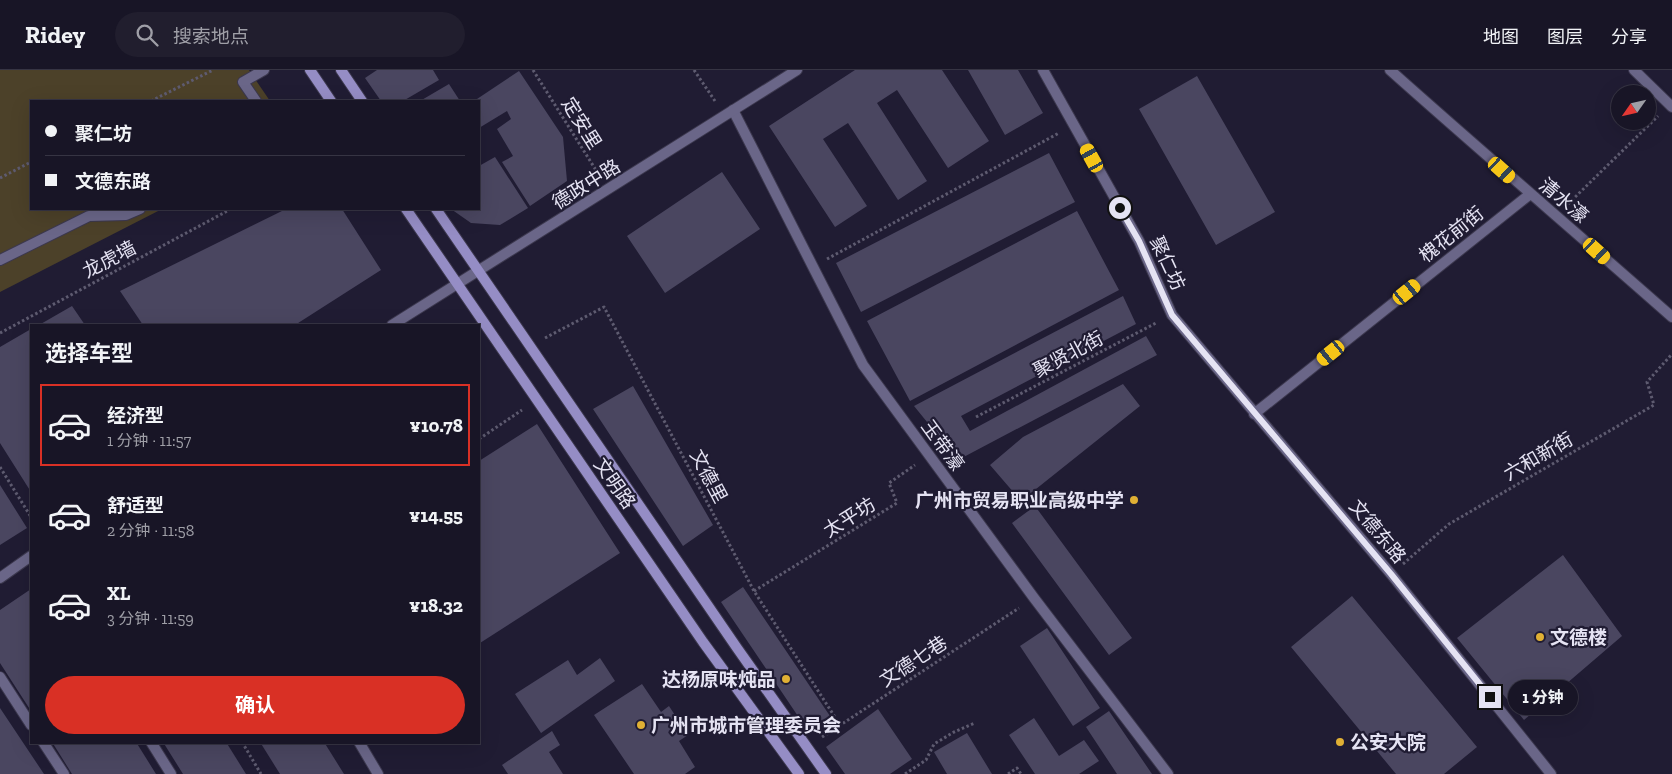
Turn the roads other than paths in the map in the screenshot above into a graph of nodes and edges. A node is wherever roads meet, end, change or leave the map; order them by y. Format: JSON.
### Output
{"nodes":[{"id":1,"x":264,"y":70,"type":"edge"},
{"id":2,"x":310,"y":70,"type":"edge"},
{"id":3,"x":341,"y":70,"type":"edge"},
{"id":4,"x":797,"y":70,"type":"edge"},
{"id":5,"x":1043,"y":70,"type":"edge"},
{"id":6,"x":1390,"y":70,"type":"edge"},
{"id":7,"x":1634,"y":70,"type":"edge"},
{"id":8,"x":255,"y":100,"type":"edge"},
{"id":9,"x":330,"y":100,"type":"edge"},
{"id":10,"x":361,"y":100,"type":"edge"},
{"id":11,"x":1671,"y":106,"type":"edge"},
{"id":12,"x":729,"y":113,"type":"junction"},
{"id":13,"x":1529,"y":195,"type":"junction"},
{"id":14,"x":138,"y":210,"type":"edge"},
{"id":15,"x":407,"y":210,"type":"edge"},
{"id":16,"x":437,"y":210,"type":"edge"},
{"id":17,"x":0,"y":260,"type":"edge"},
{"id":18,"x":480,"y":272,"type":"junction"},
{"id":19,"x":459,"y":285,"type":"junction"},
{"id":20,"x":1172,"y":315,"type":"joint"},
{"id":21,"x":1672,"y":317,"type":"edge"},
{"id":22,"x":394,"y":324,"type":"edge"},
{"id":23,"x":1254,"y":414,"type":"junction"},
{"id":24,"x":30,"y":557,"type":"edge"},
{"id":25,"x":0,"y":578,"type":"edge"},
{"id":26,"x":0,"y":677,"type":"edge"},
{"id":27,"x":30,"y":723,"type":"edge"},
{"id":28,"x":44,"y":744,"type":"edge"},
{"id":29,"x":152,"y":744,"type":"edge"},
{"id":30,"x":359,"y":744,"type":"edge"},
{"id":31,"x":64,"y":774,"type":"edge"},
{"id":32,"x":171,"y":774,"type":"edge"},
{"id":33,"x":378,"y":774,"type":"edge"},
{"id":34,"x":799,"y":774,"type":"edge"},
{"id":35,"x":826,"y":774,"type":"edge"},
{"id":36,"x":1168,"y":774,"type":"edge"},
{"id":37,"x":1552,"y":774,"type":"edge"}],
"edges":[{"from":1,"to":8,"type":"street"},
{"from":2,"to":9,"type":"main road"},
{"from":3,"to":10,"type":"main road"},
{"from":4,"to":12,"type":"street","name":"德政中路"},
{"from":5,"to":20,"type":"street","name":"聚仁坊"},
{"from":6,"to":13,"type":"street","name":"清水濠"},
{"from":7,"to":11,"type":"street"},
{"from":12,"to":18,"type":"street","name":"德政中路"},
{"from":12,"to":36,"type":"street","name":"玉带濠"},
{"from":13,"to":21,"type":"street","name":"清水濠"},
{"from":13,"to":23,"type":"street","name":"槐花前街"},
{"from":14,"to":17,"type":"street"},
{"from":15,"to":19,"type":"main road","name":"文明路"},
{"from":16,"to":18,"type":"main road","name":"文明路"},
{"from":18,"to":19,"type":"street","name":"德政中路"},
{"from":18,"to":35,"type":"main road","name":"文明路"},
{"from":19,"to":22,"type":"street","name":"德政中路"},
{"from":19,"to":34,"type":"main road","name":"文明路"},
{"from":20,"to":23,"type":"street","name":"文德东路"},
{"from":23,"to":37,"type":"street","name":"文德东路"},
{"from":24,"to":25,"type":"street"},
{"from":26,"to":27,"type":"street"},
{"from":28,"to":31,"type":"street"},
{"from":29,"to":32,"type":"street"},
{"from":30,"to":33,"type":"street"}]}
